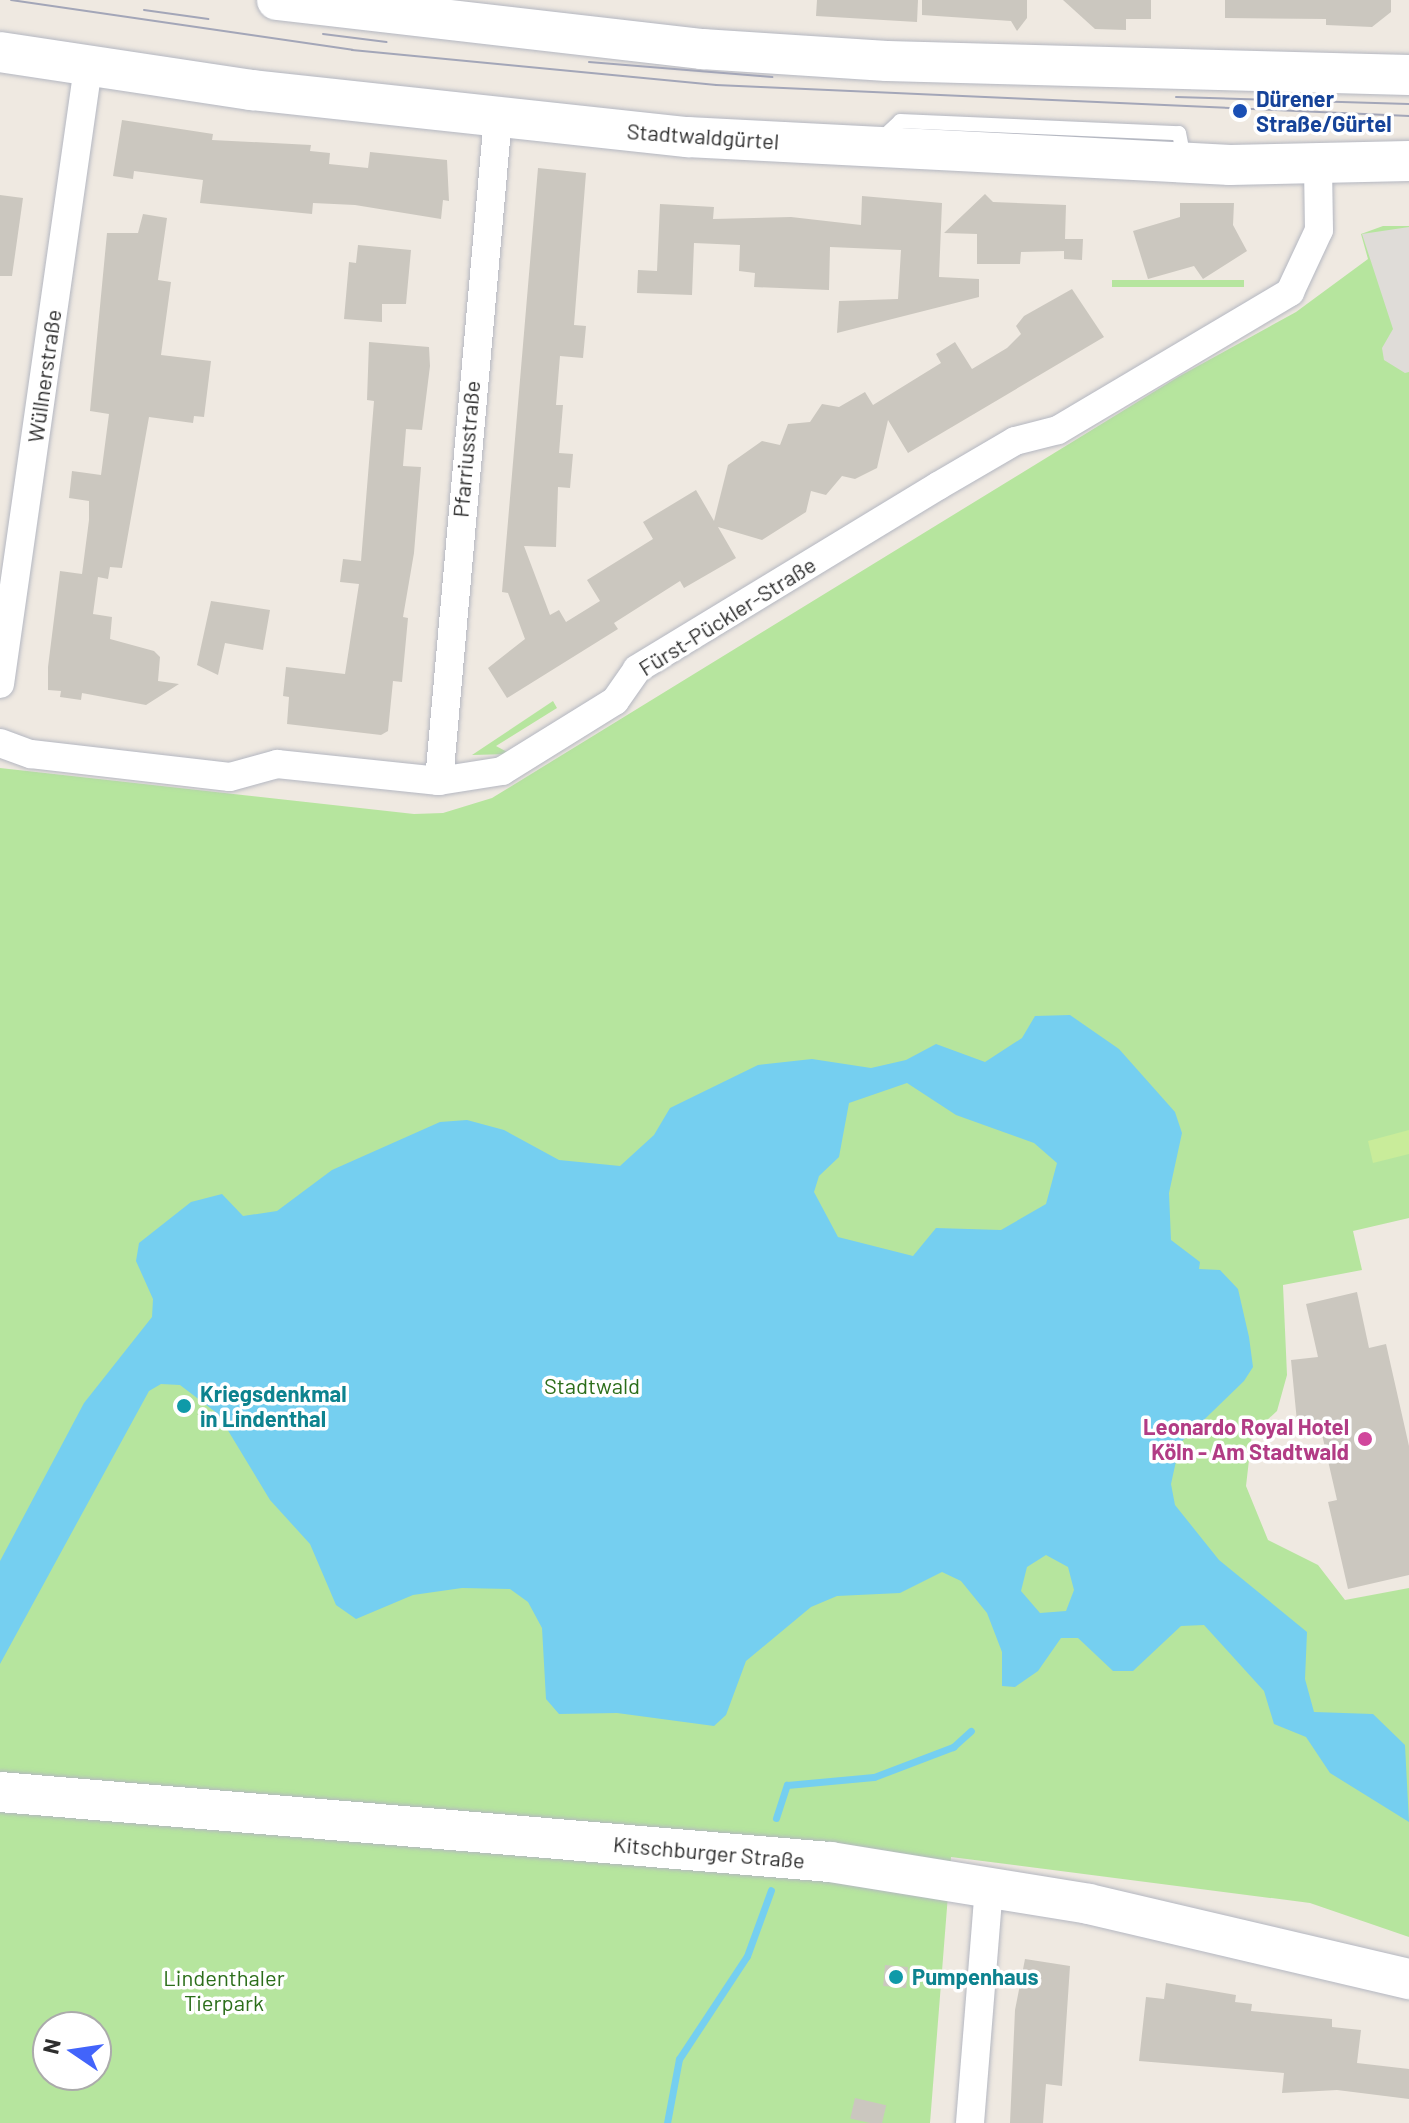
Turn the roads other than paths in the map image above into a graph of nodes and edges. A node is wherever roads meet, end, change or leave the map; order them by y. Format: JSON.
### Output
{"nodes":[{"id":1,"x":277,"y":0,"type":"edge"},
{"id":2,"x":0,"y":52,"type":"edge"},
{"id":3,"x":88,"y":67,"type":"junction"},
{"id":4,"x":1409,"y":75,"type":"edge"},
{"id":5,"x":498,"y":117,"type":"junction"},
{"id":6,"x":1409,"y":161,"type":"edge"},
{"id":7,"x":1318,"y":165,"type":"junction"},
{"id":8,"x":0,"y":684,"type":"edge"},
{"id":9,"x":0,"y":743,"type":"edge"},
{"id":10,"x":439,"y":781,"type":"junction"},
{"id":11,"x":0,"y":1792,"type":"edge"},
{"id":12,"x":989,"y":1885,"type":"junction"},
{"id":13,"x":1409,"y":1979,"type":"edge"},
{"id":14,"x":970,"y":2123,"type":"edge"}],
"edges":[{"from":1,"to":4,"type":"main road"},
{"from":2,"to":3,"type":"main road","name":"Stadtwaldgürtel"},
{"from":3,"to":5,"type":"main road","name":"Stadtwaldgürtel"},
{"from":3,"to":8,"type":"street","name":"Wüllnerstraße"},
{"from":5,"to":7,"type":"main road","name":"Stadtwaldgürtel"},
{"from":5,"to":10,"type":"street","name":"Pfarriusstraße"},
{"from":6,"to":7,"type":"main road","name":"Stadtwaldgürtel"},
{"from":7,"to":10,"type":"street","name":"Fürst-Pückler-Straße"},
{"from":9,"to":10,"type":"street","name":"Fürst-Pückler-Straße"},
{"from":11,"to":12,"type":"main road","name":"Kitschburger Straße"},
{"from":12,"to":13,"type":"main road","name":"Kitschburger Straße"},
{"from":12,"to":14,"type":"street"}]}
